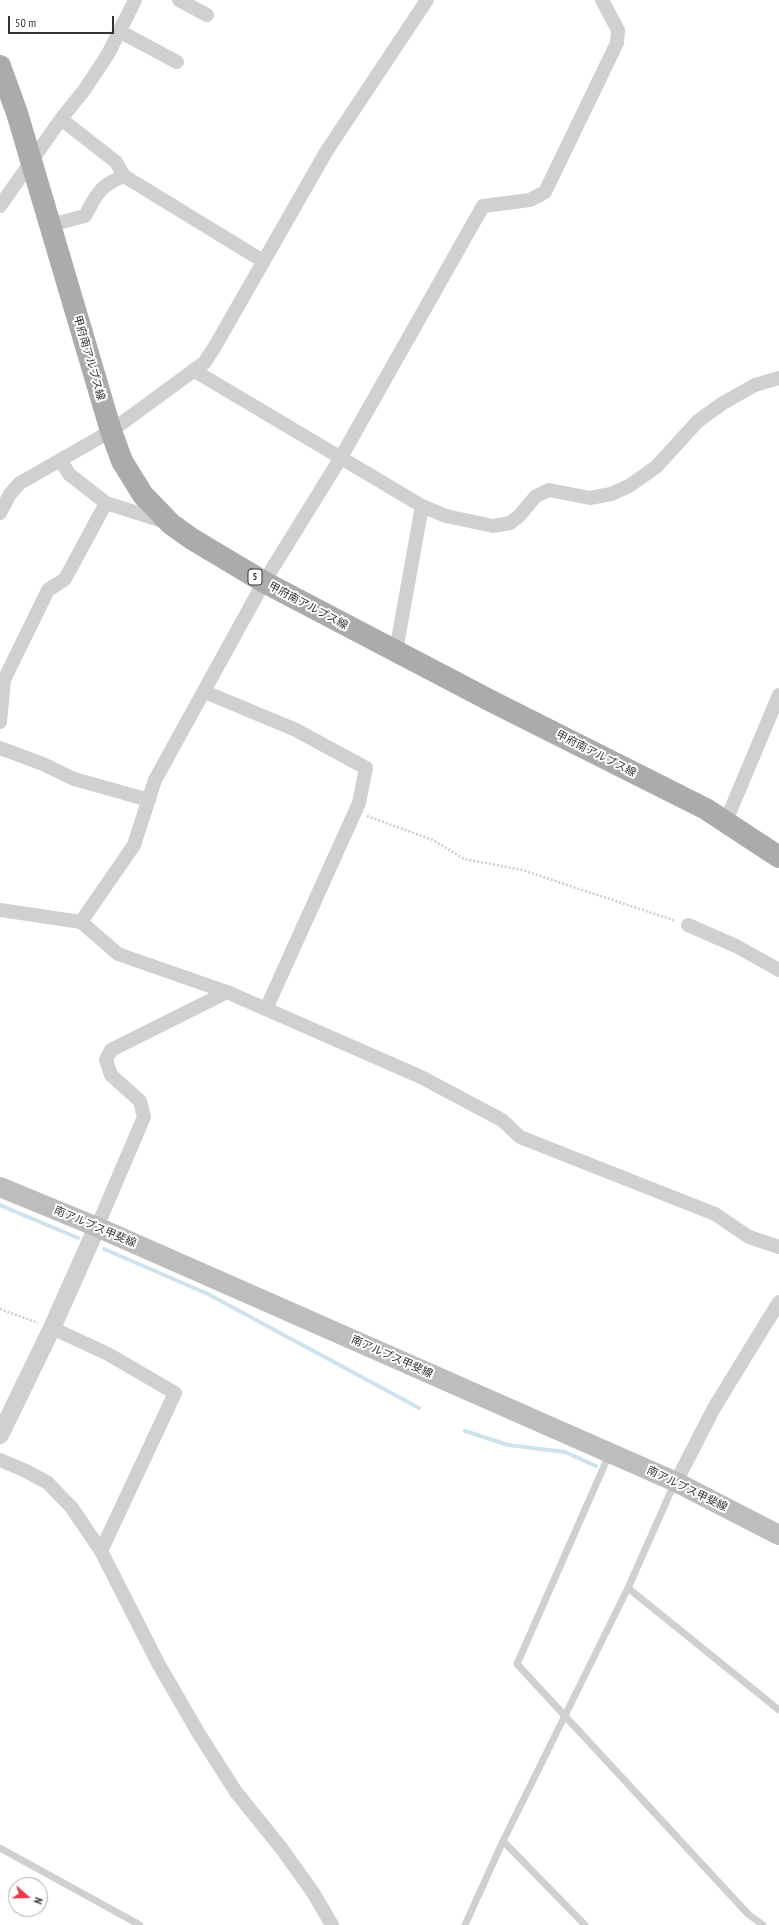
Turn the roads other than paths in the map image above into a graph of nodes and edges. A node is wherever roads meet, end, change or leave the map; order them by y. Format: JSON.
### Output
{"nodes":[{"id":1,"x":135,"y":0,"type":"edge"},
{"id":2,"x":179,"y":0,"type":"edge"},
{"id":3,"x":427,"y":0,"type":"edge"},
{"id":4,"x":602,"y":0,"type":"edge"},
{"id":5,"x":207,"y":15,"type":"dead end"},
{"id":6,"x":119,"y":31,"type":"junction"},
{"id":7,"x":177,"y":62,"type":"dead end"},
{"id":8,"x":0,"y":66,"type":"edge"},
{"id":9,"x":61,"y":119,"type":"junction"},
{"id":10,"x":31,"y":161,"type":"junction"},
{"id":11,"x":124,"y":176,"type":"junction"},
{"id":12,"x":0,"y":206,"type":"edge"},
{"id":13,"x":50,"y":225,"type":"junction"},
{"id":14,"x":263,"y":261,"type":"junction"},
{"id":15,"x":193,"y":370,"type":"junction"},
{"id":16,"x":779,"y":378,"type":"edge"},
{"id":17,"x":111,"y":431,"type":"junction"},
{"id":18,"x":340,"y":459,"type":"junction"},
{"id":19,"x":61,"y":461,"type":"junction"},
{"id":20,"x":106,"y":503,"type":"junction"},
{"id":21,"x":422,"y":506,"type":"junction"},
{"id":22,"x":0,"y":513,"type":"edge"},
{"id":23,"x":172,"y":524,"type":"junction"},
{"id":24,"x":264,"y":582,"type":"junction"},
{"id":25,"x":396,"y":651,"type":"junction"},
{"id":26,"x":205,"y":692,"type":"junction"},
{"id":27,"x":779,"y":695,"type":"edge"},
{"id":28,"x":0,"y":722,"type":"edge"},
{"id":29,"x":0,"y":748,"type":"edge"},
{"id":30,"x":149,"y":800,"type":"junction"},
{"id":31,"x":726,"y":821,"type":"junction"},
{"id":32,"x":779,"y":856,"type":"edge"},
{"id":33,"x":0,"y":910,"type":"edge"},
{"id":34,"x":81,"y":922,"type":"junction"},
{"id":35,"x":688,"y":925,"type":"road end"},
{"id":36,"x":779,"y":970,"type":"edge"},
{"id":37,"x":227,"y":992,"type":"junction"},
{"id":38,"x":266,"y":1009,"type":"junction"},
{"id":39,"x":0,"y":1187,"type":"edge"},
{"id":40,"x":96,"y":1227,"type":"junction"},
{"id":41,"x":779,"y":1247,"type":"edge"},
{"id":42,"x":779,"y":1302,"type":"edge"},
{"id":43,"x":52,"y":1328,"type":"junction"},
{"id":44,"x":0,"y":1435,"type":"edge"},
{"id":45,"x":610,"y":1453,"type":"junction"},
{"id":46,"x":0,"y":1460,"type":"edge"},
{"id":47,"x":676,"y":1482,"type":"junction"},
{"id":48,"x":779,"y":1535,"type":"edge"},
{"id":49,"x":101,"y":1551,"type":"junction"},
{"id":50,"x":628,"y":1588,"type":"junction"},
{"id":51,"x":779,"y":1710,"type":"edge"},
{"id":52,"x":565,"y":1715,"type":"junction"},
{"id":53,"x":502,"y":1841,"type":"junction"},
{"id":54,"x":0,"y":1848,"type":"edge"},
{"id":55,"x":140,"y":1925,"type":"edge"},
{"id":56,"x":332,"y":1925,"type":"edge"},
{"id":57,"x":465,"y":1925,"type":"edge"},
{"id":58,"x":585,"y":1925,"type":"edge"},
{"id":59,"x":763,"y":1925,"type":"edge"}],
"edges":[{"from":1,"to":6,"type":"street"},
{"from":2,"to":5,"type":"street"},
{"from":3,"to":14,"type":"street"},
{"from":4,"to":18,"type":"street"},
{"from":6,"to":7,"type":"street"},
{"from":6,"to":9,"type":"street"},
{"from":8,"to":10,"type":"main road","name":"甲府南アルプス線","number":"5"},
{"from":9,"to":10,"type":"street"},
{"from":9,"to":11,"type":"street"},
{"from":10,"to":12,"type":"street"},
{"from":10,"to":13,"type":"main road","name":"甲府南アルプス線","number":"5"},
{"from":11,"to":13,"type":"street"},
{"from":11,"to":14,"type":"street"},
{"from":13,"to":17,"type":"main road","name":"甲府南アルプス線","number":"5"},
{"from":14,"to":15,"type":"street"},
{"from":15,"to":17,"type":"street"},
{"from":15,"to":18,"type":"street"},
{"from":16,"to":21,"type":"street"},
{"from":17,"to":19,"type":"street"},
{"from":17,"to":23,"type":"main road","name":"甲府南アルプス線","number":"5"},
{"from":18,"to":21,"type":"street"},
{"from":18,"to":24,"type":"street"},
{"from":19,"to":20,"type":"street"},
{"from":19,"to":22,"type":"street"},
{"from":20,"to":23,"type":"street"},
{"from":20,"to":28,"type":"street"},
{"from":21,"to":25,"type":"street"},
{"from":23,"to":24,"type":"main road","name":"甲府南アルプス線","number":"5"},
{"from":24,"to":25,"type":"main road","name":"甲府南アルプス線","number":"5"},
{"from":24,"to":26,"type":"street"},
{"from":25,"to":31,"type":"main road","name":"甲府南アルプス線","number":"5"},
{"from":26,"to":30,"type":"street"},
{"from":26,"to":38,"type":"street"},
{"from":27,"to":31,"type":"street"},
{"from":29,"to":30,"type":"street"},
{"from":30,"to":34,"type":"street"},
{"from":31,"to":32,"type":"main road","name":"甲府南アルプス線","number":"5"},
{"from":33,"to":34,"type":"street"},
{"from":34,"to":37,"type":"street"},
{"from":35,"to":36,"type":"street"},
{"from":37,"to":38,"type":"street"},
{"from":37,"to":40,"type":"street"},
{"from":38,"to":41,"type":"street"},
{"from":39,"to":40,"type":"main road","name":"南アルプス甲斐線"},
{"from":40,"to":43,"type":"street"},
{"from":40,"to":45,"type":"main road","name":"南アルプス甲斐線"},
{"from":42,"to":47,"type":"street"},
{"from":43,"to":44,"type":"street"},
{"from":43,"to":49,"type":"street"},
{"from":45,"to":47,"type":"main road","name":"南アルプス甲斐線"},
{"from":45,"to":52,"type":"lane"},
{"from":46,"to":49,"type":"street"},
{"from":47,"to":48,"type":"main road","name":"南アルプス甲斐線"},
{"from":47,"to":50,"type":"lane"},
{"from":49,"to":56,"type":"street"},
{"from":50,"to":51,"type":"lane"},
{"from":50,"to":52,"type":"lane"},
{"from":52,"to":53,"type":"lane"},
{"from":52,"to":59,"type":"lane"},
{"from":53,"to":57,"type":"lane"},
{"from":53,"to":58,"type":"lane"},
{"from":54,"to":55,"type":"lane"}]}
